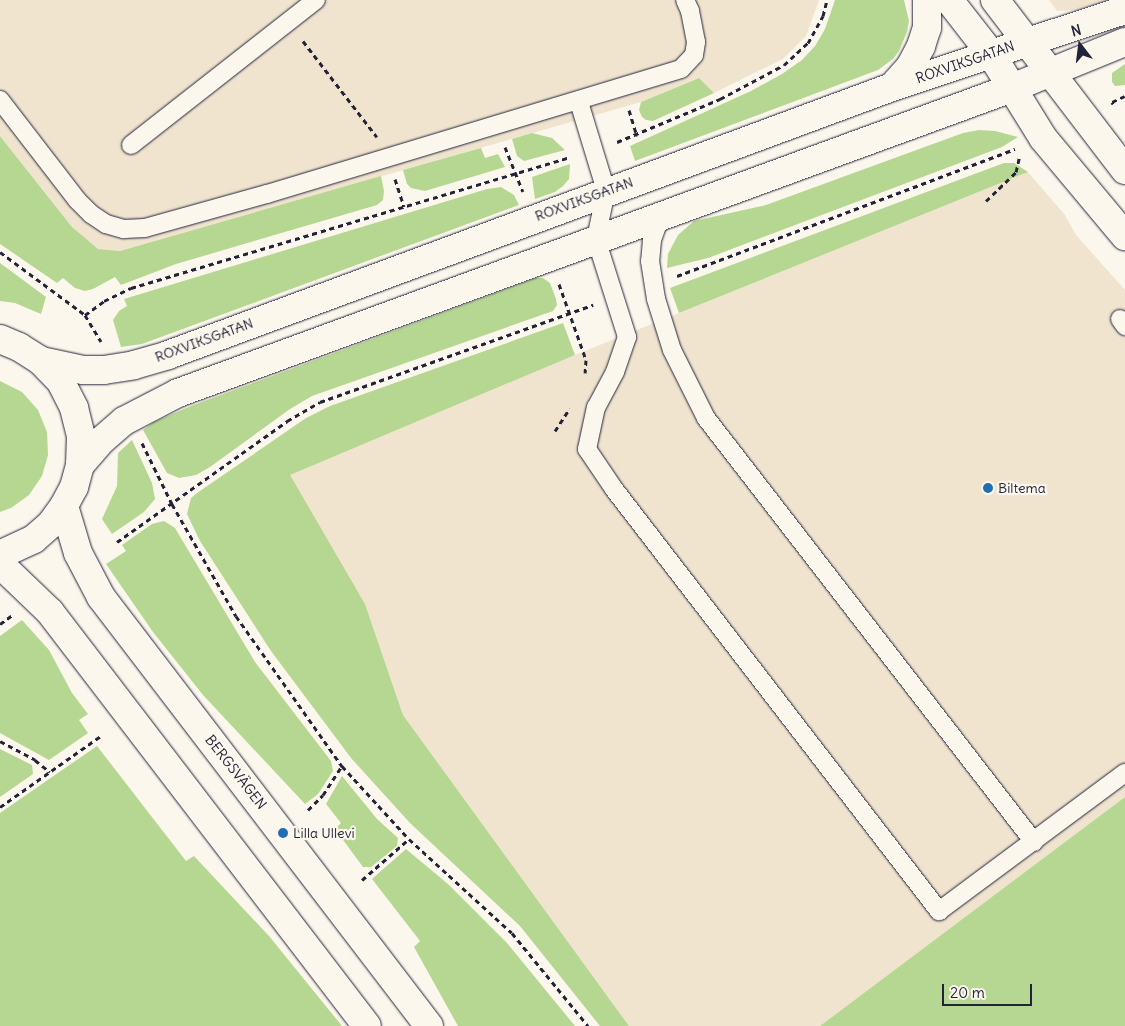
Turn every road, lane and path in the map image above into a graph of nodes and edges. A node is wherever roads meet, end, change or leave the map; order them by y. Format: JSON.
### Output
{"nodes":[{"id":1,"x":316,"y":0,"type":"edge"},
{"id":2,"x":685,"y":0,"type":"edge"},
{"id":3,"x":827,"y":0,"type":"edge"},
{"id":4,"x":927,"y":0,"type":"edge"},
{"id":5,"x":949,"y":0,"type":"edge"},
{"id":6,"x":994,"y":0,"type":"edge"},
{"id":7,"x":1125,"y":10,"type":"edge"},
{"id":8,"x":288,"y":22,"type":"junction"},
{"id":9,"x":1027,"y":41,"type":"junction"},
{"id":10,"x":1125,"y":42,"type":"edge"},
{"id":11,"x":991,"y":54,"type":"junction"},
{"id":12,"x":1050,"y":73,"type":"junction"},
{"id":13,"x":892,"y":87,"type":"junction"},
{"id":14,"x":1012,"y":88,"type":"junction"},
{"id":15,"x":0,"y":100,"type":"edge"},
{"id":16,"x":579,"y":102,"type":"junction"},
{"id":17,"x":131,"y":145,"type":"dead end"},
{"id":18,"x":1022,"y":147,"type":"dead end"},
{"id":19,"x":594,"y":150,"type":"junction"},
{"id":20,"x":388,"y":158,"type":"junction"},
{"id":21,"x":1125,"y":170,"type":"edge"},
{"id":22,"x":606,"y":191,"type":"junction"},
{"id":23,"x":986,"y":201,"type":"dead end"},
{"id":24,"x":404,"y":207,"type":"junction"},
{"id":25,"x":661,"y":215,"type":"junction"},
{"id":26,"x":1125,"y":236,"type":"edge"},
{"id":27,"x":596,"y":238,"type":"junction"},
{"id":28,"x":0,"y":252,"type":"edge"},
{"id":29,"x":85,"y":315,"type":"junction"},
{"id":30,"x":0,"y":339,"type":"edge"},
{"id":31,"x":104,"y":346,"type":"dead end"},
{"id":32,"x":41,"y":361,"type":"junction"},
{"id":33,"x":138,"y":435,"type":"dead end"},
{"id":34,"x":80,"y":465,"type":"junction"},
{"id":35,"x":172,"y":504,"type":"junction"},
{"id":36,"x":64,"y":506,"type":"junction"},
{"id":37,"x":117,"y":542,"type":"dead end"},
{"id":38,"x":0,"y":555,"type":"edge"},
{"id":39,"x":0,"y":564,"type":"edge"},
{"id":40,"x":11,"y":616,"type":"dead end"},
{"id":41,"x":0,"y":624,"type":"edge"},
{"id":42,"x":102,"y":735,"type":"dead end"},
{"id":43,"x":0,"y":741,"type":"edge"},
{"id":44,"x":342,"y":766,"type":"junction"},
{"id":45,"x":50,"y":772,"type":"junction"},
{"id":46,"x":1125,"y":773,"type":"edge"},
{"id":47,"x":0,"y":807,"type":"edge"},
{"id":48,"x":308,"y":810,"type":"dead end"},
{"id":49,"x":409,"y":839,"type":"junction"},
{"id":50,"x":1034,"y":842,"type":"junction"},
{"id":51,"x":362,"y":880,"type":"dead end"},
{"id":52,"x":367,"y":1026,"type":"edge"},
{"id":53,"x":429,"y":1026,"type":"edge"},
{"id":54,"x":588,"y":1026,"type":"edge"}],
"edges":[{"from":1,"to":8,"type":"lane"},
{"from":2,"to":16,"type":"lane"},
{"from":3,"to":19,"type":"path"},
{"from":4,"to":13,"type":"street"},
{"from":5,"to":11,"type":"street"},
{"from":6,"to":9,"type":"street"},
{"from":7,"to":9,"type":"street","name":"ROXVIKSGATAN"},
{"from":8,"to":17,"type":"lane"},
{"from":8,"to":20,"type":"path"},
{"from":9,"to":11,"type":"street","name":"ROXVIKSGATAN"},
{"from":9,"to":12,"type":"street"},
{"from":10,"to":12,"type":"street"},
{"from":11,"to":13,"type":"street","name":"ROXVIKSGATAN"},
{"from":11,"to":14,"type":"street"},
{"from":12,"to":14,"type":"street"},
{"from":12,"to":21,"type":"street"},
{"from":13,"to":22,"type":"street","name":"ROXVIKSGATAN"},
{"from":14,"to":25,"type":"street"},
{"from":14,"to":26,"type":"street"},
{"from":15,"to":20,"type":"lane"},
{"from":16,"to":19,"type":"lane"},
{"from":16,"to":20,"type":"lane"},
{"from":18,"to":23,"type":"path"},
{"from":19,"to":22,"type":"lane"},
{"from":19,"to":24,"type":"path"},
{"from":20,"to":24,"type":"path"},
{"from":22,"to":27,"type":"lane"},
{"from":22,"to":32,"type":"street","name":"ROXVIKSGATAN"},
{"from":24,"to":29,"type":"path"},
{"from":25,"to":27,"type":"street"},
{"from":25,"to":50,"type":"lane"},
{"from":27,"to":34,"type":"street"},
{"from":27,"to":50,"type":"lane"},
{"from":28,"to":29,"type":"path"},
{"from":29,"to":31,"type":"path"},
{"from":30,"to":32,"type":"street"},
{"from":32,"to":34,"type":"street"},
{"from":33,"to":35,"type":"path"},
{"from":34,"to":36,"type":"street"},
{"from":35,"to":37,"type":"path"},
{"from":35,"to":44,"type":"path"},
{"from":36,"to":38,"type":"street"},
{"from":36,"to":53,"type":"street","name":"BERGSVÄGEN"},
{"from":39,"to":52,"type":"street"},
{"from":40,"to":41,"type":"path"},
{"from":42,"to":45,"type":"path"},
{"from":43,"to":45,"type":"path"},
{"from":44,"to":48,"type":"path"},
{"from":44,"to":49,"type":"path"},
{"from":45,"to":47,"type":"path"},
{"from":46,"to":50,"type":"lane"},
{"from":49,"to":51,"type":"path"},
{"from":49,"to":54,"type":"path"}]}
